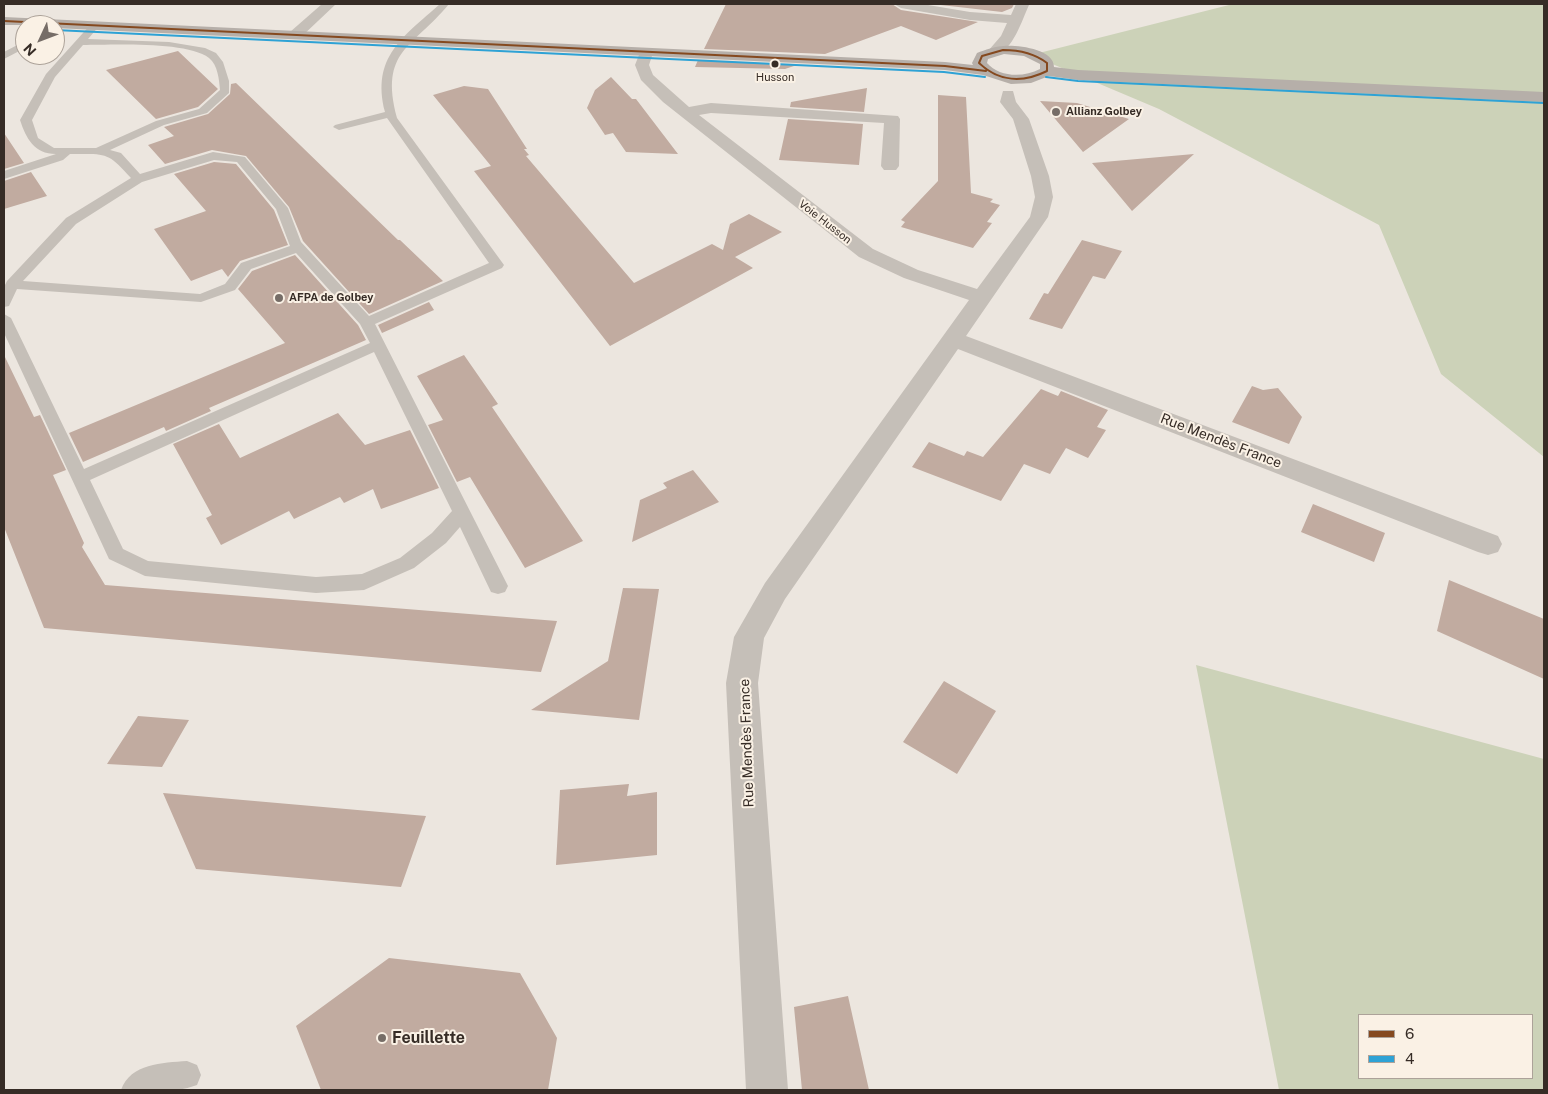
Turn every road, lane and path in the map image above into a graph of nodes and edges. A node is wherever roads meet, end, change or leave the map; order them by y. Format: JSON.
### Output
{"nodes":[{"id":1,"x":328,"y":4,"type":"edge"},
{"id":2,"x":445,"y":4,"type":"edge"},
{"id":3,"x":901,"y":4,"type":"edge"},
{"id":4,"x":1023,"y":4,"type":"edge"},
{"id":5,"x":1015,"y":19,"type":"junction"},
{"id":6,"x":95,"y":25,"type":"junction"},
{"id":7,"x":65,"y":26,"type":"edge"},
{"id":8,"x":295,"y":35,"type":"junction"},
{"id":9,"x":1006,"y":37,"type":"junction"},
{"id":10,"x":408,"y":41,"type":"junction"},
{"id":11,"x":80,"y":42,"type":"junction"},
{"id":12,"x":15,"y":50,"type":"edge"},
{"id":13,"x":995,"y":51,"type":"junction"},
{"id":14,"x":1021,"y":51,"type":"junction"},
{"id":15,"x":646,"y":53,"type":"junction"},
{"id":16,"x":4,"y":56,"type":"edge"},
{"id":17,"x":983,"y":66,"type":"junction"},
{"id":18,"x":1047,"y":67,"type":"junction"},
{"id":19,"x":1024,"y":79,"type":"joint"},
{"id":20,"x":1005,"y":86,"type":"junction"},
{"id":21,"x":1544,"y":97,"type":"edge"},
{"id":22,"x":686,"y":112,"type":"junction"},
{"id":23,"x":391,"y":114,"type":"junction"},
{"id":24,"x":339,"y":127,"type":"dead end"},
{"id":25,"x":67,"y":151,"type":"junction"},
{"id":26,"x":98,"y":151,"type":"junction"},
{"id":27,"x":890,"y":166,"type":"dead end"},
{"id":28,"x":4,"y":175,"type":"edge"},
{"id":29,"x":138,"y":179,"type":"junction"},
{"id":30,"x":299,"y":247,"type":"junction"},
{"id":31,"x":7,"y":295,"type":"edge"},
{"id":32,"x":983,"y":298,"type":"junction"},
{"id":33,"x":4,"y":318,"type":"edge"},
{"id":34,"x":367,"y":322,"type":"junction"},
{"id":35,"x":953,"y":339,"type":"junction"},
{"id":36,"x":378,"y":345,"type":"junction"},
{"id":37,"x":79,"y":478,"type":"junction"},
{"id":38,"x":462,"y":513,"type":"junction"},
{"id":39,"x":1488,"y":544,"type":"dead end"},
{"id":40,"x":498,"y":586,"type":"dead end"},
{"id":41,"x":186,"y":1075,"type":"dead end"},
{"id":42,"x":134,"y":1090,"type":"edge"},
{"id":43,"x":767,"y":1090,"type":"edge"}],
"edges":[{"from":1,"to":8,"type":"street"},
{"from":2,"to":10,"type":"lane"},
{"from":3,"to":5,"type":"street"},
{"from":4,"to":5,"type":"street"},
{"from":5,"to":9,"type":"street"},
{"from":6,"to":7,"type":"main road"},
{"from":6,"to":8,"type":"main road"},
{"from":6,"to":11,"type":"lane"},
{"from":8,"to":10,"type":"main road"},
{"from":9,"to":13,"type":"street"},
{"from":9,"to":14,"type":"street"},
{"from":10,"to":15,"type":"main road"},
{"from":10,"to":23,"type":"lane"},
{"from":11,"to":25,"type":"lane"},
{"from":11,"to":26,"type":"lane"},
{"from":12,"to":16,"type":"lane"},
{"from":13,"to":14,"type":"main road"},
{"from":13,"to":17,"type":"main road"},
{"from":14,"to":18,"type":"main road"},
{"from":15,"to":17,"type":"main road"},
{"from":15,"to":22,"type":"street","name":"Voie Husson"},
{"from":17,"to":20,"type":"main road"},
{"from":18,"to":19,"type":"main road"},
{"from":18,"to":21,"type":"main road"},
{"from":19,"to":20,"type":"street"},
{"from":20,"to":32,"type":"street","name":"Rue Mendès France"},
{"from":22,"to":27,"type":"street"},
{"from":22,"to":32,"type":"street","name":"Voie Husson"},
{"from":23,"to":24,"type":"lane"},
{"from":23,"to":34,"type":"lane"},
{"from":25,"to":26,"type":"lane"},
{"from":25,"to":28,"type":"lane"},
{"from":26,"to":29,"type":"lane"},
{"from":29,"to":30,"type":"lane"},
{"from":29,"to":31,"type":"lane"},
{"from":30,"to":31,"type":"lane"},
{"from":30,"to":34,"type":"lane"},
{"from":32,"to":35,"type":"street","name":"Rue Mendès France"},
{"from":33,"to":37,"type":"lane"},
{"from":34,"to":36,"type":"lane"},
{"from":35,"to":39,"type":"street","name":"Rue Mendès France"},
{"from":35,"to":43,"type":"street","name":"Rue Mendès France"},
{"from":36,"to":37,"type":"lane"},
{"from":36,"to":38,"type":"lane"},
{"from":37,"to":38,"type":"lane"},
{"from":38,"to":40,"type":"lane"},
{"from":41,"to":42,"type":"lane"}]}
